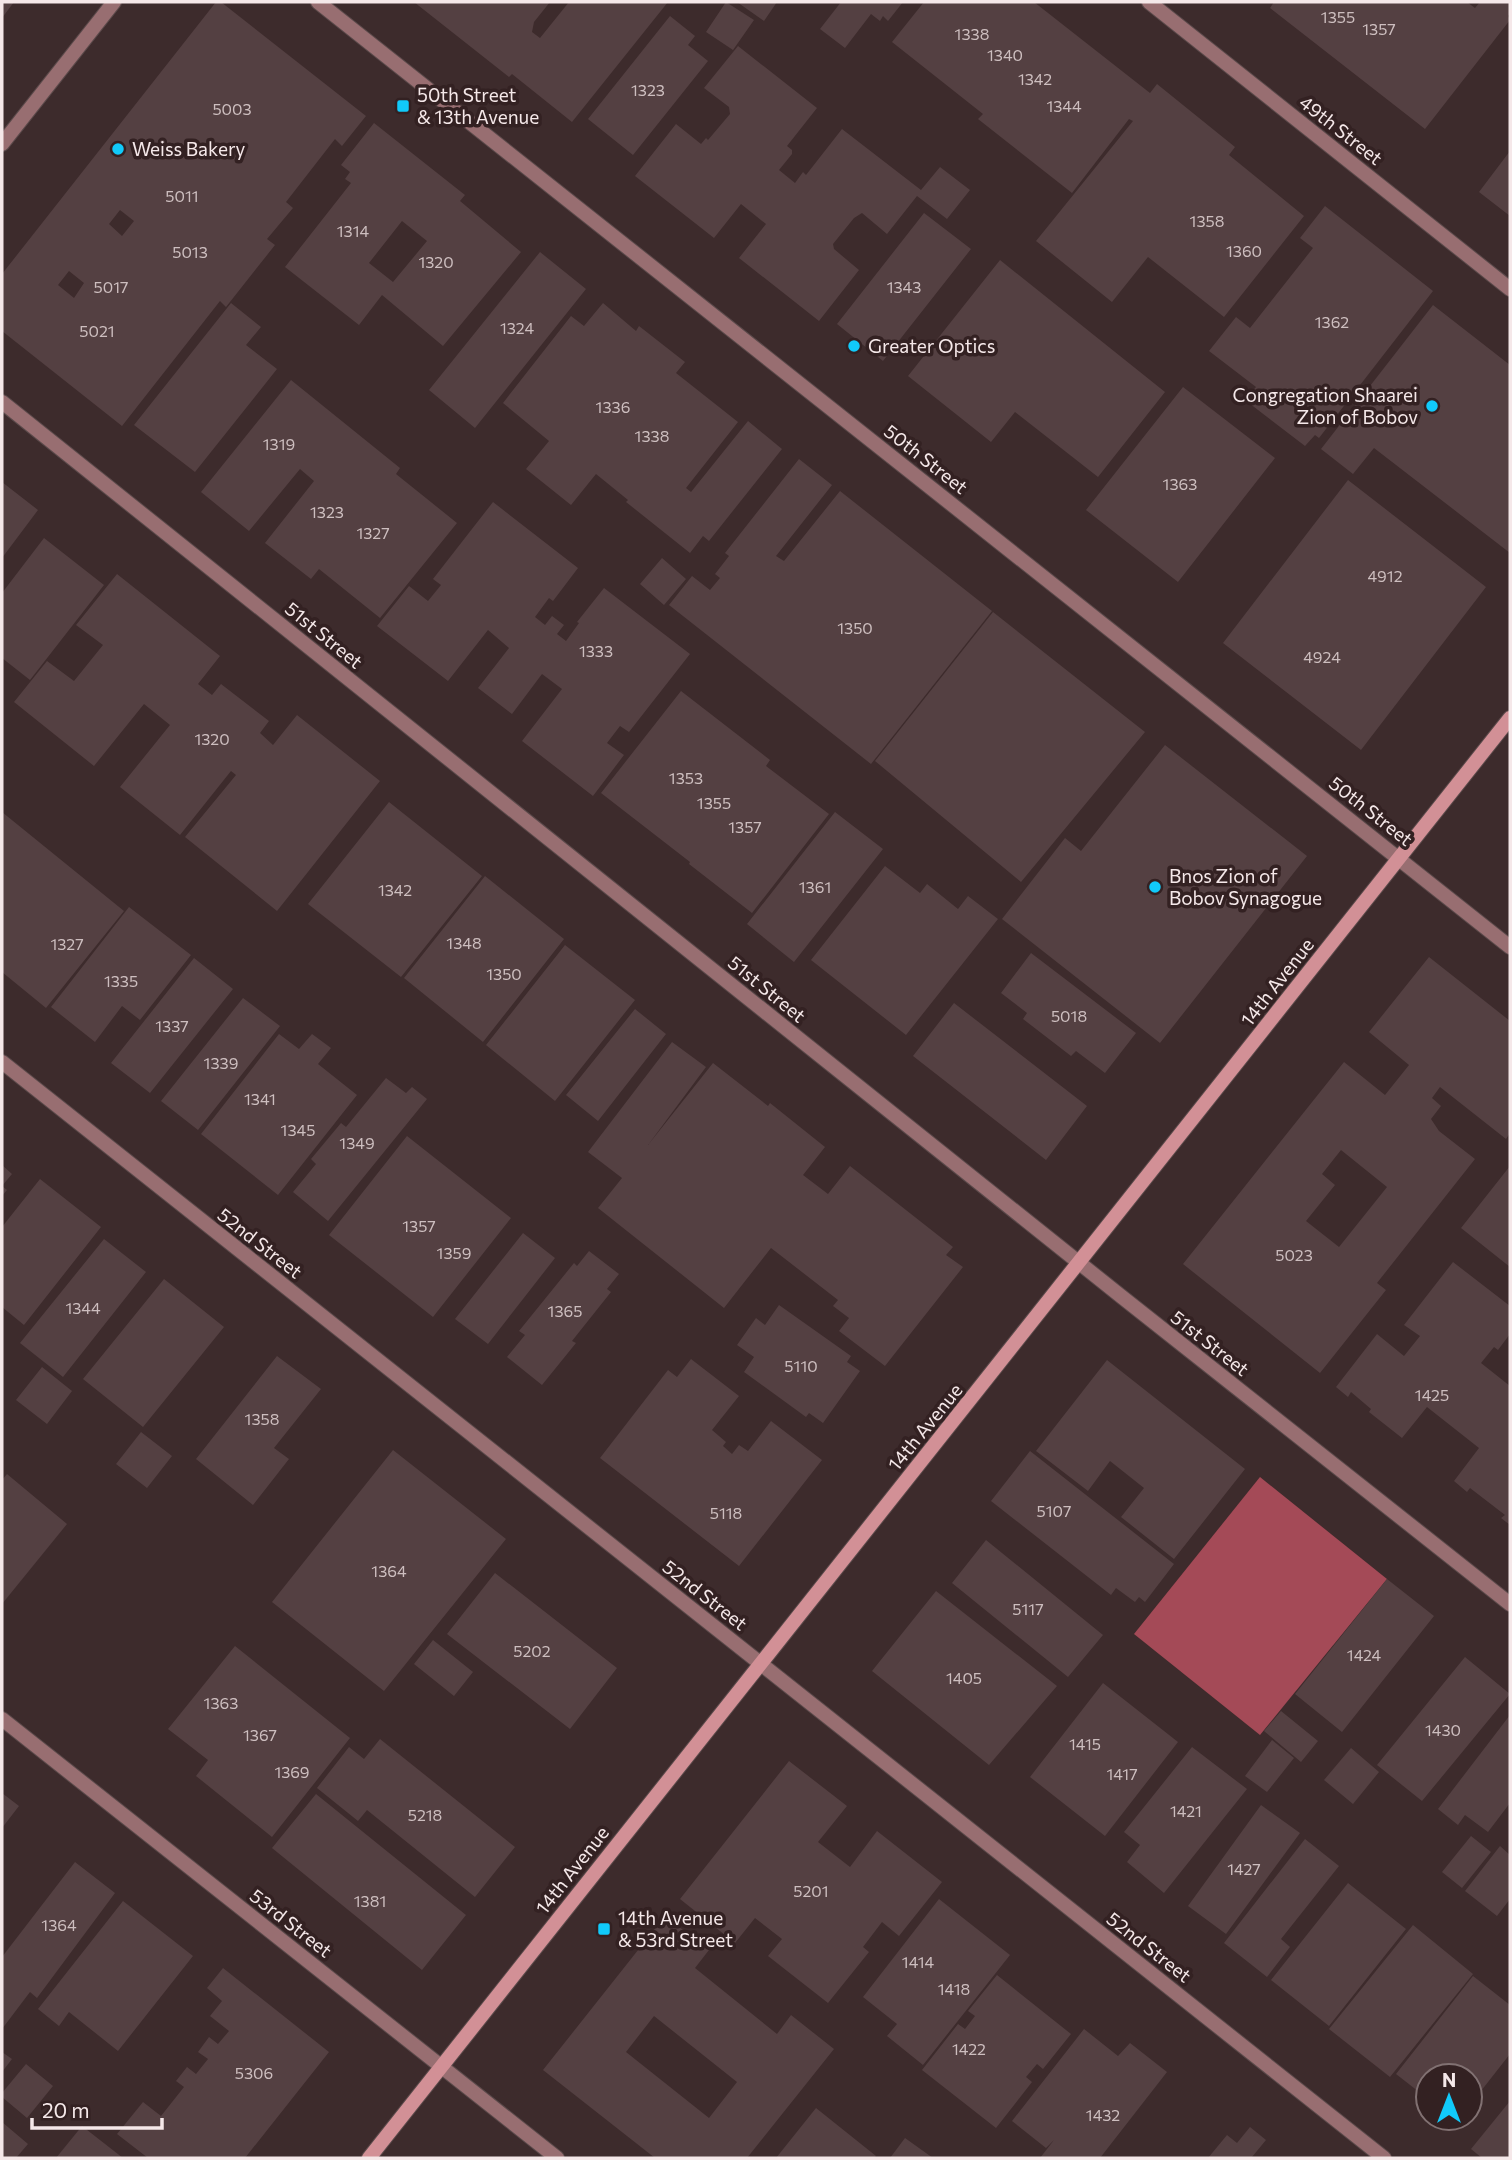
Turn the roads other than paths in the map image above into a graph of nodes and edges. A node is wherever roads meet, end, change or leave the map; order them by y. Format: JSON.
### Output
{"nodes":[{"id":1,"x":114,"y":2,"type":"edge"},
{"id":2,"x":318,"y":2,"type":"edge"},
{"id":3,"x":1149,"y":2,"type":"edge"},
{"id":4,"x":2,"y":144,"type":"edge"},
{"id":5,"x":1510,"y":289,"type":"edge"},
{"id":6,"x":2,"y":402,"type":"edge"},
{"id":7,"x":1510,"y":718,"type":"edge"},
{"id":8,"x":1399,"y":858,"type":"junction"},
{"id":9,"x":1510,"y":947,"type":"edge"},
{"id":10,"x":2,"y":1062,"type":"edge"},
{"id":11,"x":1080,"y":1263,"type":"junction"},
{"id":12,"x":1510,"y":1604,"type":"edge"},
{"id":13,"x":760,"y":1664,"type":"junction"},
{"id":14,"x":2,"y":1719,"type":"edge"},
{"id":15,"x":442,"y":2067,"type":"junction"},
{"id":16,"x":369,"y":2158,"type":"edge"},
{"id":17,"x":557,"y":2158,"type":"edge"},
{"id":18,"x":1384,"y":2158,"type":"edge"}],
"edges":[{"from":1,"to":4,"type":"street"},
{"from":2,"to":8,"type":"street","name":"50th Street"},
{"from":3,"to":5,"type":"street","name":"49th Street"},
{"from":6,"to":11,"type":"street","name":"51st Street"},
{"from":7,"to":8,"type":"main road","name":"14th Avenue"},
{"from":8,"to":9,"type":"street","name":"50th Street"},
{"from":8,"to":11,"type":"main road","name":"14th Avenue"},
{"from":10,"to":13,"type":"street","name":"52nd Street"},
{"from":11,"to":12,"type":"street","name":"51st Street"},
{"from":11,"to":13,"type":"main road","name":"14th Avenue"},
{"from":13,"to":15,"type":"main road","name":"14th Avenue"},
{"from":13,"to":18,"type":"street","name":"52nd Street"},
{"from":14,"to":15,"type":"street","name":"53rd Street"},
{"from":15,"to":16,"type":"main road","name":"14th Avenue"},
{"from":15,"to":17,"type":"street","name":"53rd Street"}]}
